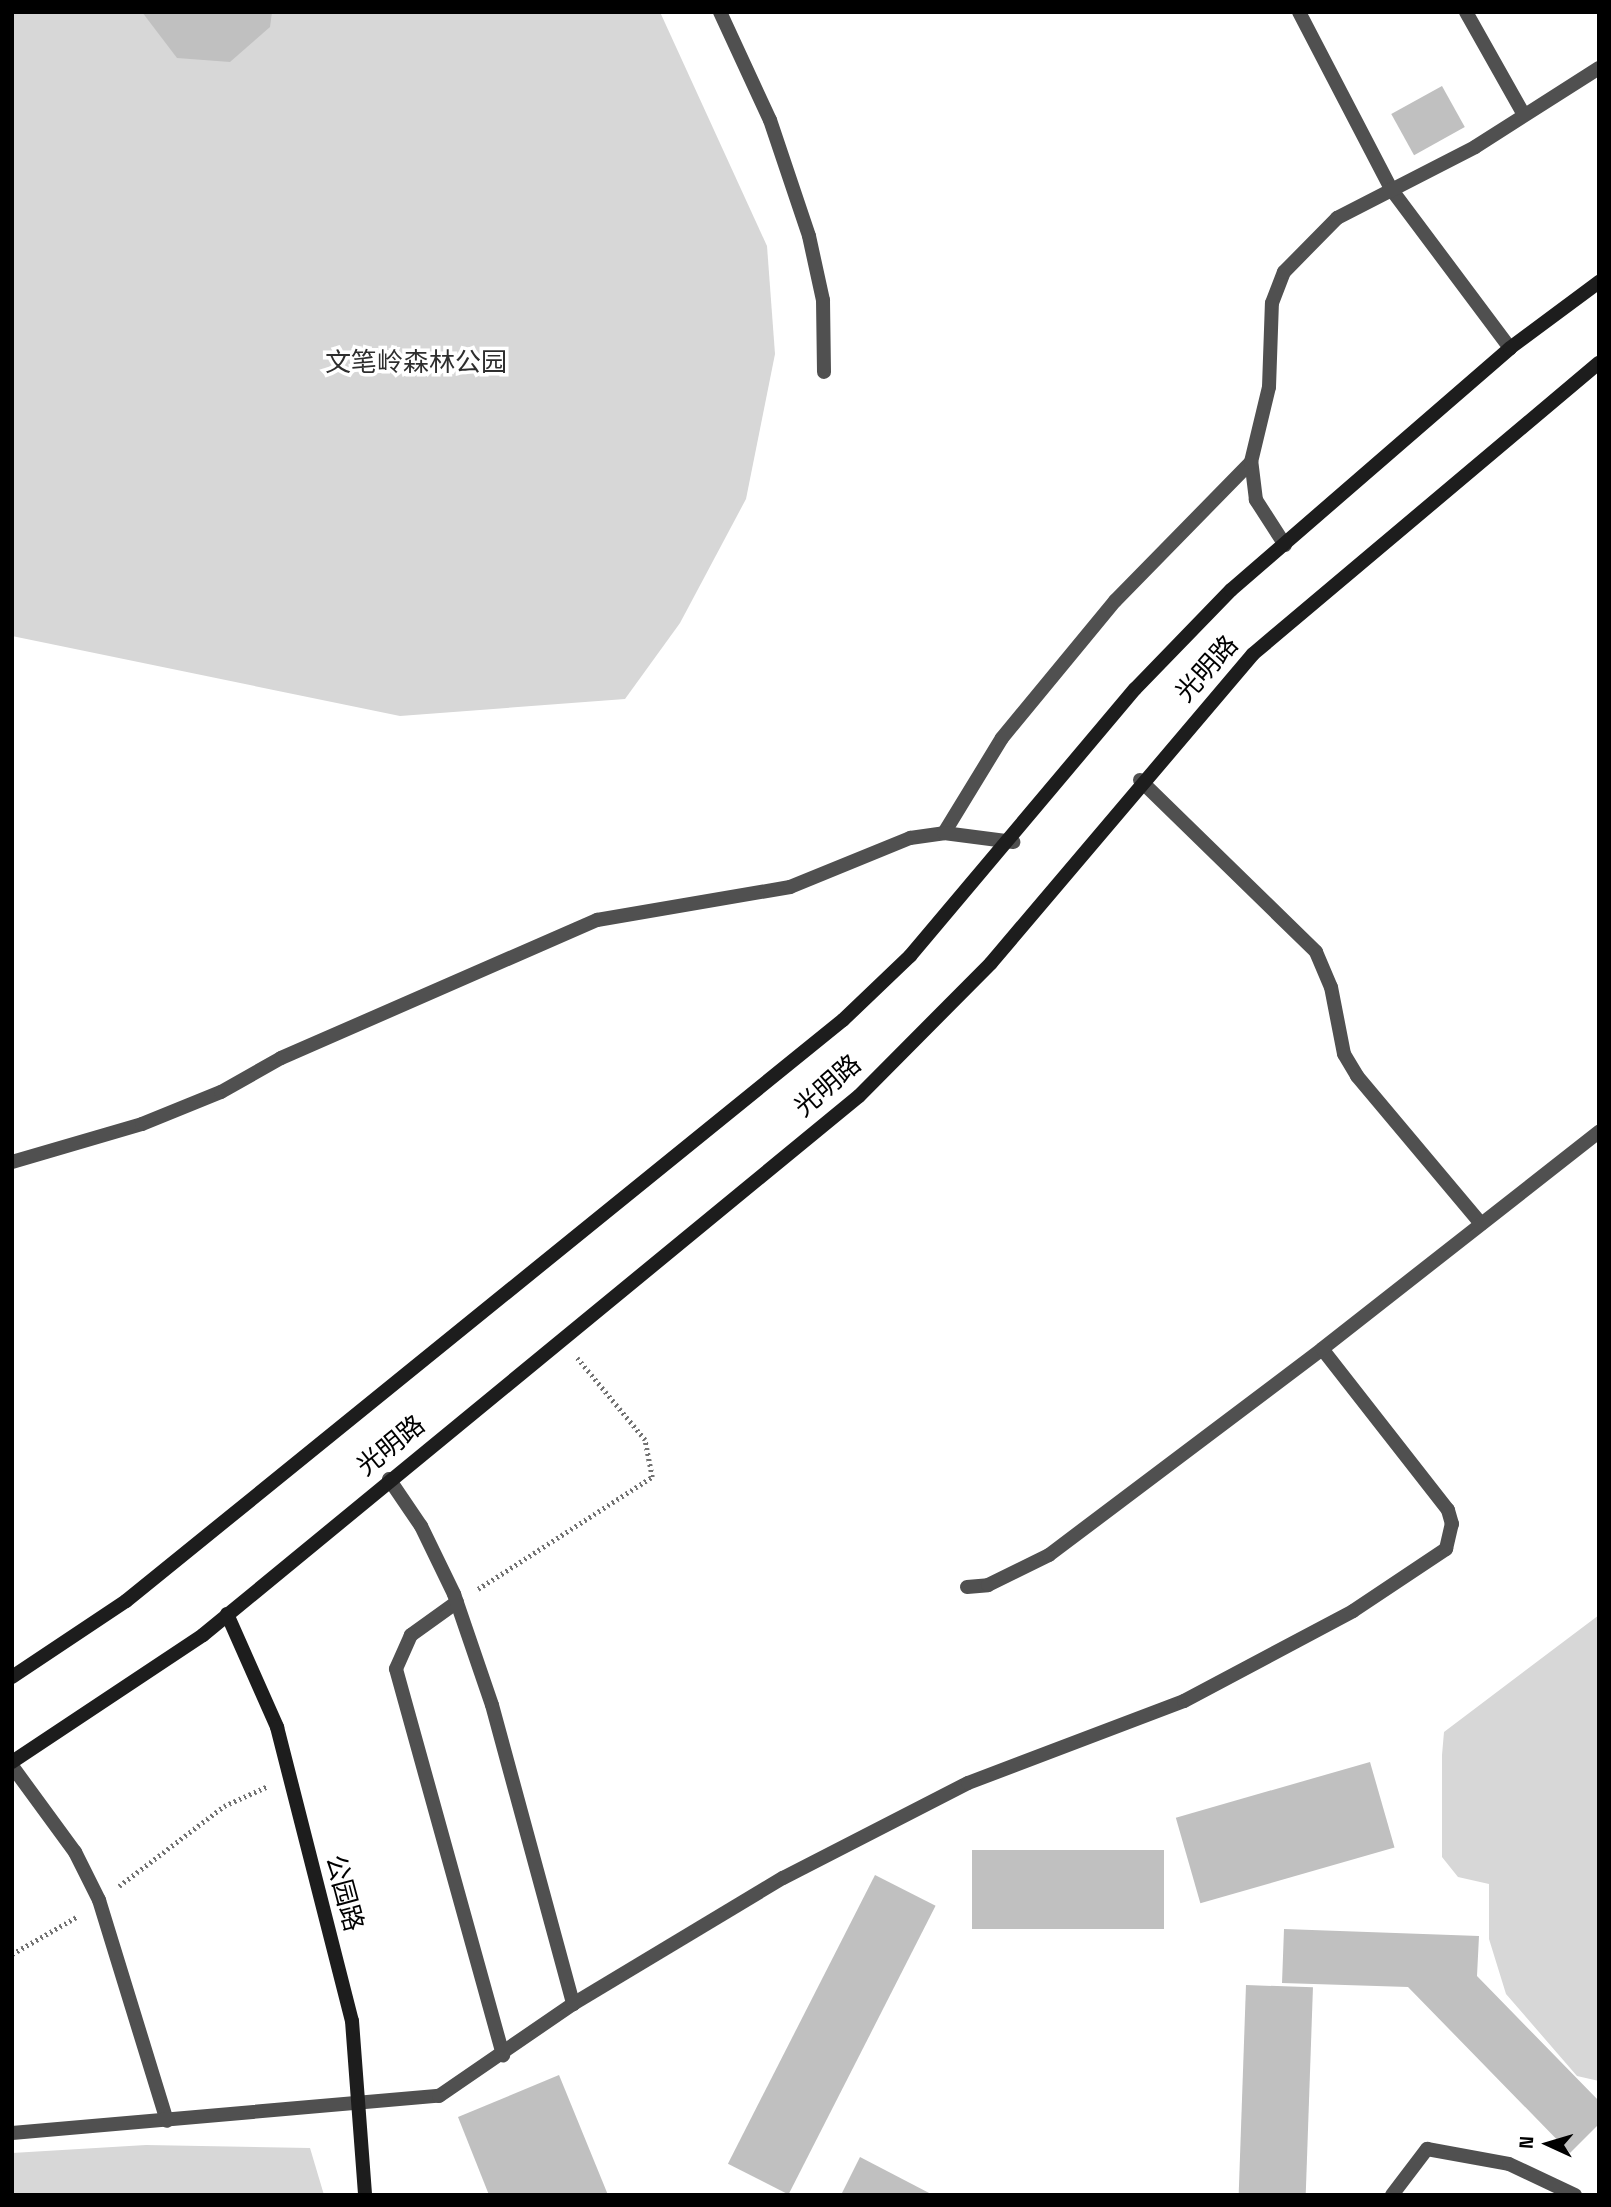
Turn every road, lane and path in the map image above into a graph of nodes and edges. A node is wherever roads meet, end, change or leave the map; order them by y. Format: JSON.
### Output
{"nodes":[{"id":1,"x":720,"y":12,"type":"edge"},
{"id":2,"x":1299,"y":12,"type":"edge"},
{"id":3,"x":1466,"y":12,"type":"edge"},
{"id":4,"x":1599,"y":68,"type":"edge"},
{"id":5,"x":1524,"y":115,"type":"junction"},
{"id":6,"x":1391,"y":189,"type":"junction"},
{"id":7,"x":1599,"y":282,"type":"edge"},
{"id":8,"x":1510,"y":348,"type":"junction"},
{"id":9,"x":1599,"y":363,"type":"edge"},
{"id":10,"x":824,"y":372,"type":"dead end"},
{"id":11,"x":1251,"y":462,"type":"junction"},
{"id":12,"x":1284,"y":545,"type":"junction"},
{"id":13,"x":1140,"y":780,"type":"junction"},
{"id":14,"x":944,"y":833,"type":"junction"},
{"id":15,"x":1013,"y":842,"type":"junction"},
{"id":16,"x":1599,"y":1132,"type":"edge"},
{"id":17,"x":12,"y":1162,"type":"edge"},
{"id":18,"x":1481,"y":1224,"type":"junction"},
{"id":19,"x":561,"y":1339,"type":"junction"},
{"id":20,"x":1322,"y":1349,"type":"junction"},
{"id":21,"x":389,"y":1479,"type":"junction"},
{"id":22,"x":967,"y":1587,"type":"dead end"},
{"id":23,"x":457,"y":1602,"type":"junction"},
{"id":24,"x":227,"y":1614,"type":"junction"},
{"id":25,"x":12,"y":1677,"type":"edge"},
{"id":26,"x":12,"y":1764,"type":"edge"},
{"id":27,"x":290,"y":1779,"type":"junction"},
{"id":28,"x":99,"y":1900,"type":"junction"},
{"id":29,"x":12,"y":1954,"type":"edge"},
{"id":30,"x":573,"y":2004,"type":"junction"},
{"id":31,"x":503,"y":2055,"type":"junction"},
{"id":32,"x":363,"y":2104,"type":"junction"},
{"id":33,"x":167,"y":2120,"type":"junction"},
{"id":34,"x":12,"y":2133,"type":"edge"},
{"id":35,"x":365,"y":2195,"type":"edge"},
{"id":36,"x":1392,"y":2195,"type":"edge"},
{"id":37,"x":1575,"y":2195,"type":"edge"}],
"edges":[{"from":1,"to":10,"type":"street"},
{"from":2,"to":6,"type":"street"},
{"from":3,"to":5,"type":"street"},
{"from":4,"to":5,"type":"street"},
{"from":5,"to":6,"type":"street"},
{"from":6,"to":8,"type":"street"},
{"from":6,"to":11,"type":"street"},
{"from":7,"to":8,"type":"main road","name":"光明路"},
{"from":8,"to":12,"type":"main road","name":"光明路"},
{"from":9,"to":13,"type":"main road","name":"光明路"},
{"from":11,"to":12,"type":"street"},
{"from":11,"to":14,"type":"street"},
{"from":12,"to":15,"type":"main road","name":"光明路"},
{"from":13,"to":18,"type":"street"},
{"from":13,"to":19,"type":"main road","name":"光明路"},
{"from":14,"to":15,"type":"street"},
{"from":14,"to":17,"type":"street"},
{"from":15,"to":25,"type":"main road","name":"光明路"},
{"from":16,"to":18,"type":"street"},
{"from":18,"to":20,"type":"street"},
{"from":19,"to":21,"type":"main road","name":"光明路"},
{"from":19,"to":23,"type":"path"},
{"from":20,"to":22,"type":"street"},
{"from":20,"to":30,"type":"street"},
{"from":21,"to":23,"type":"street"},
{"from":21,"to":24,"type":"main road","name":"光明路"},
{"from":23,"to":30,"type":"street"},
{"from":23,"to":31,"type":"street"},
{"from":24,"to":26,"type":"main road","name":"光明路"},
{"from":24,"to":27,"type":"main road","name":"公园路"},
{"from":26,"to":28,"type":"street"},
{"from":27,"to":28,"type":"path"},
{"from":27,"to":32,"type":"main road","name":"公园路"},
{"from":28,"to":29,"type":"path"},
{"from":28,"to":33,"type":"street"},
{"from":30,"to":31,"type":"street"},
{"from":31,"to":32,"type":"street"},
{"from":32,"to":33,"type":"street"},
{"from":32,"to":35,"type":"main road","name":"公园路"},
{"from":33,"to":34,"type":"street"},
{"from":36,"to":37,"type":"street"}]}
